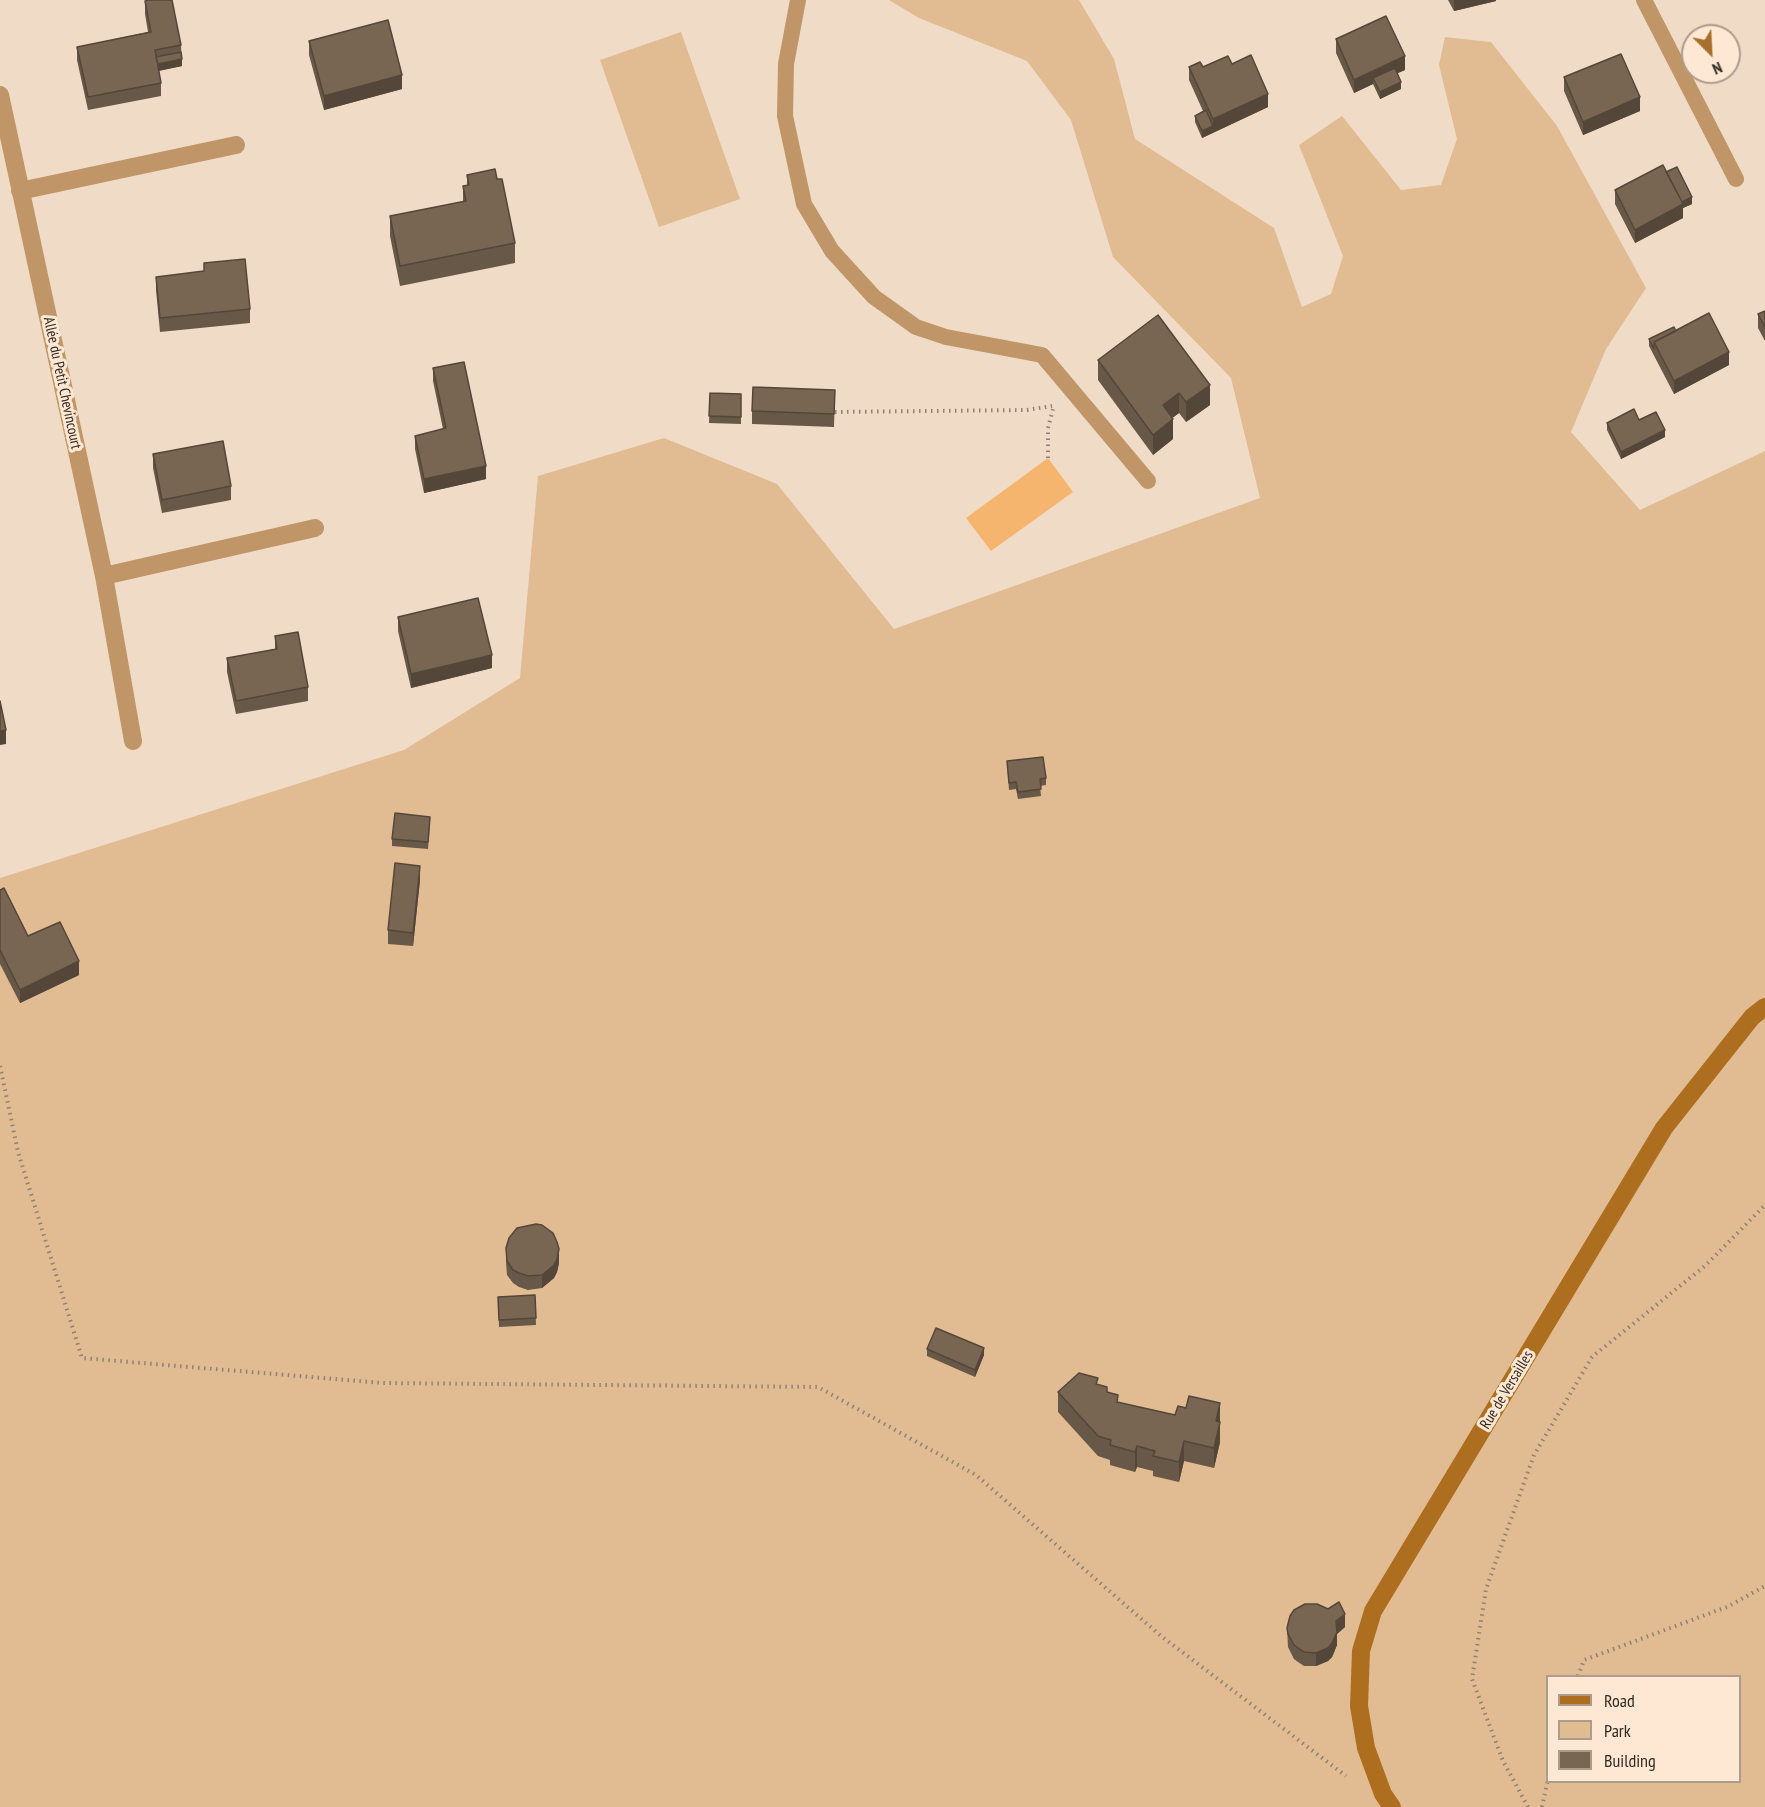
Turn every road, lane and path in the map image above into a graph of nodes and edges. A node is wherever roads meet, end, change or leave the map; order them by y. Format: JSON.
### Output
{"nodes":[{"id":1,"x":798,"y":0,"type":"edge"},
{"id":2,"x":1644,"y":0,"type":"edge"},
{"id":3,"x":0,"y":95,"type":"edge"},
{"id":4,"x":236,"y":145,"type":"dead end"},
{"id":5,"x":1736,"y":180,"type":"dead end"},
{"id":6,"x":20,"y":191,"type":"junction"},
{"id":7,"x":835,"y":412,"type":"edge"},
{"id":8,"x":1048,"y":458,"type":"dead end"},
{"id":9,"x":1148,"y":481,"type":"dead end"},
{"id":10,"x":315,"y":528,"type":"dead end"},
{"id":11,"x":104,"y":576,"type":"junction"},
{"id":12,"x":133,"y":741,"type":"dead end"},
{"id":13,"x":1765,"y":1007,"type":"edge"},
{"id":14,"x":0,"y":1066,"type":"edge"},
{"id":15,"x":1765,"y":1205,"type":"edge"},
{"id":16,"x":1765,"y":1586,"type":"edge"},
{"id":17,"x":1579,"y":1675,"type":"edge"},
{"id":18,"x":1349,"y":1779,"type":"dead end"},
{"id":19,"x":1547,"y":1783,"type":"edge"},
{"id":20,"x":1392,"y":1807,"type":"edge"},
{"id":21,"x":1528,"y":1807,"type":"edge"},
{"id":22,"x":1542,"y":1807,"type":"edge"}],
"edges":[{"from":1,"to":9,"type":"lane"},
{"from":2,"to":5,"type":"lane"},
{"from":3,"to":6,"type":"street","name":"Allée du Petit Chevincourt"},
{"from":4,"to":6,"type":"street"},
{"from":6,"to":11,"type":"street","name":"Allée du Petit Chevincourt"},
{"from":7,"to":8,"type":"path"},
{"from":10,"to":11,"type":"street"},
{"from":11,"to":12,"type":"street","name":"Allée du Petit Chevincourt"},
{"from":13,"to":20,"type":"main road","name":"Rue de Versailles"},
{"from":14,"to":18,"type":"path"},
{"from":15,"to":21,"type":"path"},
{"from":16,"to":17,"type":"path"},
{"from":19,"to":22,"type":"path"}]}
